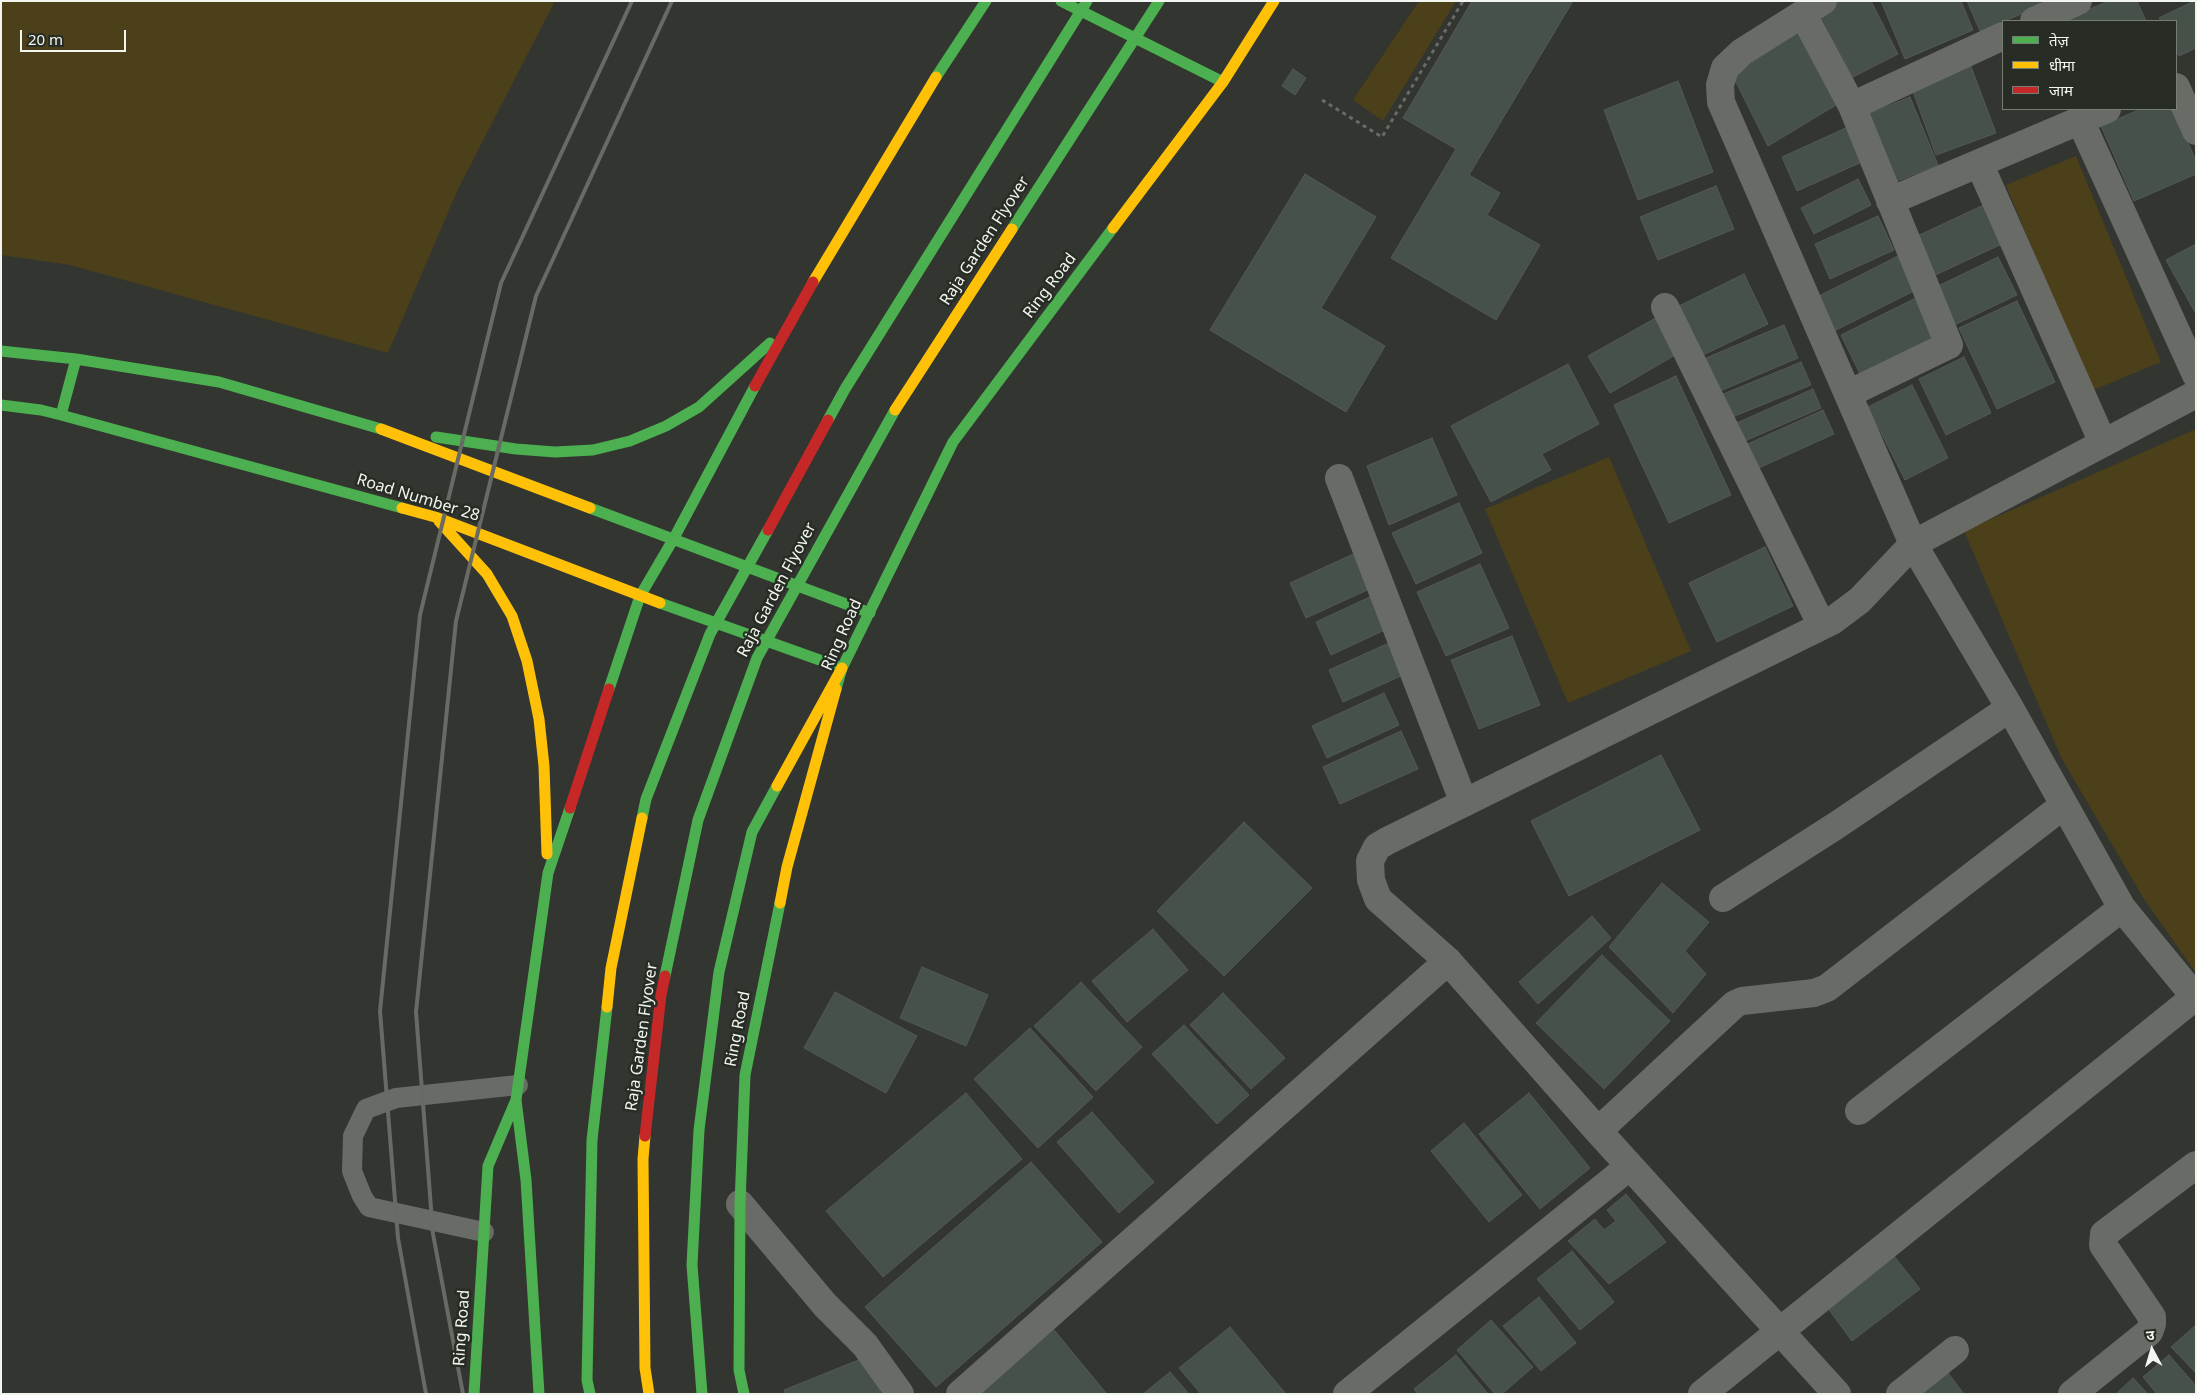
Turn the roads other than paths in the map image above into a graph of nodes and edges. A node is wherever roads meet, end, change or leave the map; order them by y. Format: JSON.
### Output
{"nodes":[{"id":1,"x":986,"y":1,"type":"edge"},
{"id":2,"x":1061,"y":1,"type":"edge"},
{"id":3,"x":1087,"y":1,"type":"edge"},
{"id":4,"x":1159,"y":1,"type":"edge"},
{"id":5,"x":1274,"y":1,"type":"edge"},
{"id":6,"x":2078,"y":1,"type":"edge"},
{"id":7,"x":1814,"y":7,"type":"edge"},
{"id":8,"x":2036,"y":20,"type":"edge"},
{"id":9,"x":2002,"y":36,"type":"edge"},
{"id":10,"x":1223,"y":82,"type":"junction"},
{"id":11,"x":2177,"y":89,"type":"edge"},
{"id":12,"x":1852,"y":106,"type":"junction"},
{"id":13,"x":2105,"y":110,"type":"edge"},
{"id":14,"x":2080,"y":120,"type":"junction"},
{"id":15,"x":2196,"y":131,"type":"edge"},
{"id":16,"x":1979,"y":164,"type":"junction"},
{"id":17,"x":1890,"y":201,"type":"junction"},
{"id":18,"x":1665,"y":307,"type":"dead end"},
{"id":19,"x":785,"y":330,"type":"junction"},
{"id":20,"x":1,"y":351,"type":"edge"},
{"id":21,"x":76,"y":359,"type":"junction"},
{"id":22,"x":2196,"y":375,"type":"edge"},
{"id":23,"x":1848,"y":394,"type":"junction"},
{"id":24,"x":2196,"y":394,"type":"edge"},
{"id":25,"x":1,"y":405,"type":"edge"},
{"id":26,"x":61,"y":415,"type":"junction"},
{"id":27,"x":380,"y":429,"type":"junction"},
{"id":28,"x":2103,"y":443,"type":"junction"},
{"id":29,"x":1339,"y":478,"type":"dead end"},
{"id":30,"x":435,"y":517,"type":"junction"},
{"id":31,"x":674,"y":538,"type":"junction"},
{"id":32,"x":1913,"y":544,"type":"junction"},
{"id":33,"x":640,"y":596,"type":"junction"},
{"id":34,"x":870,"y":613,"type":"junction"},
{"id":35,"x":1822,"y":626,"type":"junction"},
{"id":36,"x":842,"y":668,"type":"junction"},
{"id":37,"x":2010,"y":708,"type":"junction"},
{"id":38,"x":1464,"y":803,"type":"junction"},
{"id":39,"x":2064,"y":805,"type":"junction"},
{"id":40,"x":548,"y":873,"type":"junction"},
{"id":41,"x":1723,"y":898,"type":"dead end"},
{"id":42,"x":2122,"y":908,"type":"junction"},
{"id":43,"x":1448,"y":961,"type":"junction"},
{"id":44,"x":2195,"y":997,"type":"edge"},
{"id":45,"x":517,"y":1092,"type":"junction"},
{"id":46,"x":1859,"y":1111,"type":"dead end"},
{"id":47,"x":1598,"y":1131,"type":"junction"},
{"id":48,"x":2196,"y":1165,"type":"edge"},
{"id":49,"x":1630,"y":1166,"type":"junction"},
{"id":50,"x":740,"y":1204,"type":"junction"},
{"id":51,"x":484,"y":1232,"type":"junction"},
{"id":52,"x":1780,"y":1331,"type":"junction"},
{"id":53,"x":1955,"y":1350,"type":"dead end"},
{"id":54,"x":474,"y":1394,"type":"edge"},
{"id":55,"x":539,"y":1394,"type":"edge"},
{"id":56,"x":590,"y":1394,"type":"edge"},
{"id":57,"x":649,"y":1394,"type":"edge"},
{"id":58,"x":702,"y":1394,"type":"edge"},
{"id":59,"x":744,"y":1394,"type":"edge"},
{"id":60,"x":900,"y":1394,"type":"edge"},
{"id":61,"x":960,"y":1394,"type":"edge"},
{"id":62,"x":1347,"y":1394,"type":"edge"},
{"id":63,"x":1702,"y":1394,"type":"edge"},
{"id":64,"x":1837,"y":1394,"type":"edge"},
{"id":65,"x":1900,"y":1394,"type":"edge"},
{"id":66,"x":2072,"y":1394,"type":"edge"}],
"edges":[{"from":1,"to":19,"type":"main road","name":"Ring Road"},
{"from":2,"to":10,"type":"main road"},
{"from":3,"to":56,"type":"main road"},
{"from":4,"to":57,"type":"main road","name":"Raja Garden Flyover"},
{"from":5,"to":10,"type":"main road","name":"Ring Road"},
{"from":6,"to":8,"type":"street"},
{"from":7,"to":12,"type":"street"},
{"from":7,"to":23,"type":"street"},
{"from":9,"to":12,"type":"street"},
{"from":10,"to":34,"type":"main road","name":"Ring Road"},
{"from":11,"to":15,"type":"street"},
{"from":12,"to":17,"type":"street"},
{"from":13,"to":14,"type":"street"},
{"from":14,"to":16,"type":"street"},
{"from":14,"to":22,"type":"street"},
{"from":16,"to":17,"type":"street"},
{"from":16,"to":28,"type":"street"},
{"from":17,"to":23,"type":"street"},
{"from":18,"to":35,"type":"street"},
{"from":19,"to":27,"type":"main road"},
{"from":19,"to":31,"type":"main road","name":"Ring Road"},
{"from":20,"to":21,"type":"main road"},
{"from":21,"to":26,"type":"main road"},
{"from":21,"to":27,"type":"main road"},
{"from":23,"to":32,"type":"street"},
{"from":24,"to":28,"type":"street"},
{"from":25,"to":26,"type":"main road","name":"Road Number 28"},
{"from":26,"to":30,"type":"main road","name":"Road Number 28"},
{"from":27,"to":31,"type":"main road"},
{"from":28,"to":32,"type":"street"},
{"from":29,"to":38,"type":"street"},
{"from":30,"to":33,"type":"main road","name":"Road Number 28"},
{"from":30,"to":40,"type":"main road"},
{"from":31,"to":33,"type":"main road","name":"Ring Road"},
{"from":31,"to":34,"type":"main road"},
{"from":32,"to":35,"type":"street"},
{"from":32,"to":37,"type":"street"},
{"from":33,"to":36,"type":"main road","name":"Road Number 28"},
{"from":33,"to":40,"type":"main road","name":"Ring Road"},
{"from":34,"to":36,"type":"main road","name":"Ring Road"},
{"from":35,"to":38,"type":"street"},
{"from":36,"to":50,"type":"main road","name":"Ring Road"},
{"from":36,"to":58,"type":"main road"},
{"from":37,"to":39,"type":"street"},
{"from":37,"to":41,"type":"street"},
{"from":38,"to":43,"type":"street"},
{"from":39,"to":42,"type":"street"},
{"from":39,"to":47,"type":"street"},
{"from":40,"to":45,"type":"main road","name":"Ring Road"},
{"from":42,"to":44,"type":"street"},
{"from":42,"to":46,"type":"street"},
{"from":43,"to":47,"type":"street"},
{"from":43,"to":61,"type":"street"},
{"from":44,"to":52,"type":"street"},
{"from":45,"to":51,"type":"main road","name":"Ring Road"},
{"from":45,"to":51,"type":"lane"},
{"from":45,"to":55,"type":"main road"},
{"from":47,"to":49,"type":"street"},
{"from":48,"to":66,"type":"street"},
{"from":49,"to":52,"type":"street"},
{"from":49,"to":62,"type":"street"},
{"from":50,"to":59,"type":"main road","name":"Ring Road"},
{"from":50,"to":60,"type":"street"},
{"from":51,"to":54,"type":"main road","name":"Ring Road"},
{"from":52,"to":63,"type":"street"},
{"from":52,"to":64,"type":"street"},
{"from":53,"to":65,"type":"street"}]}
